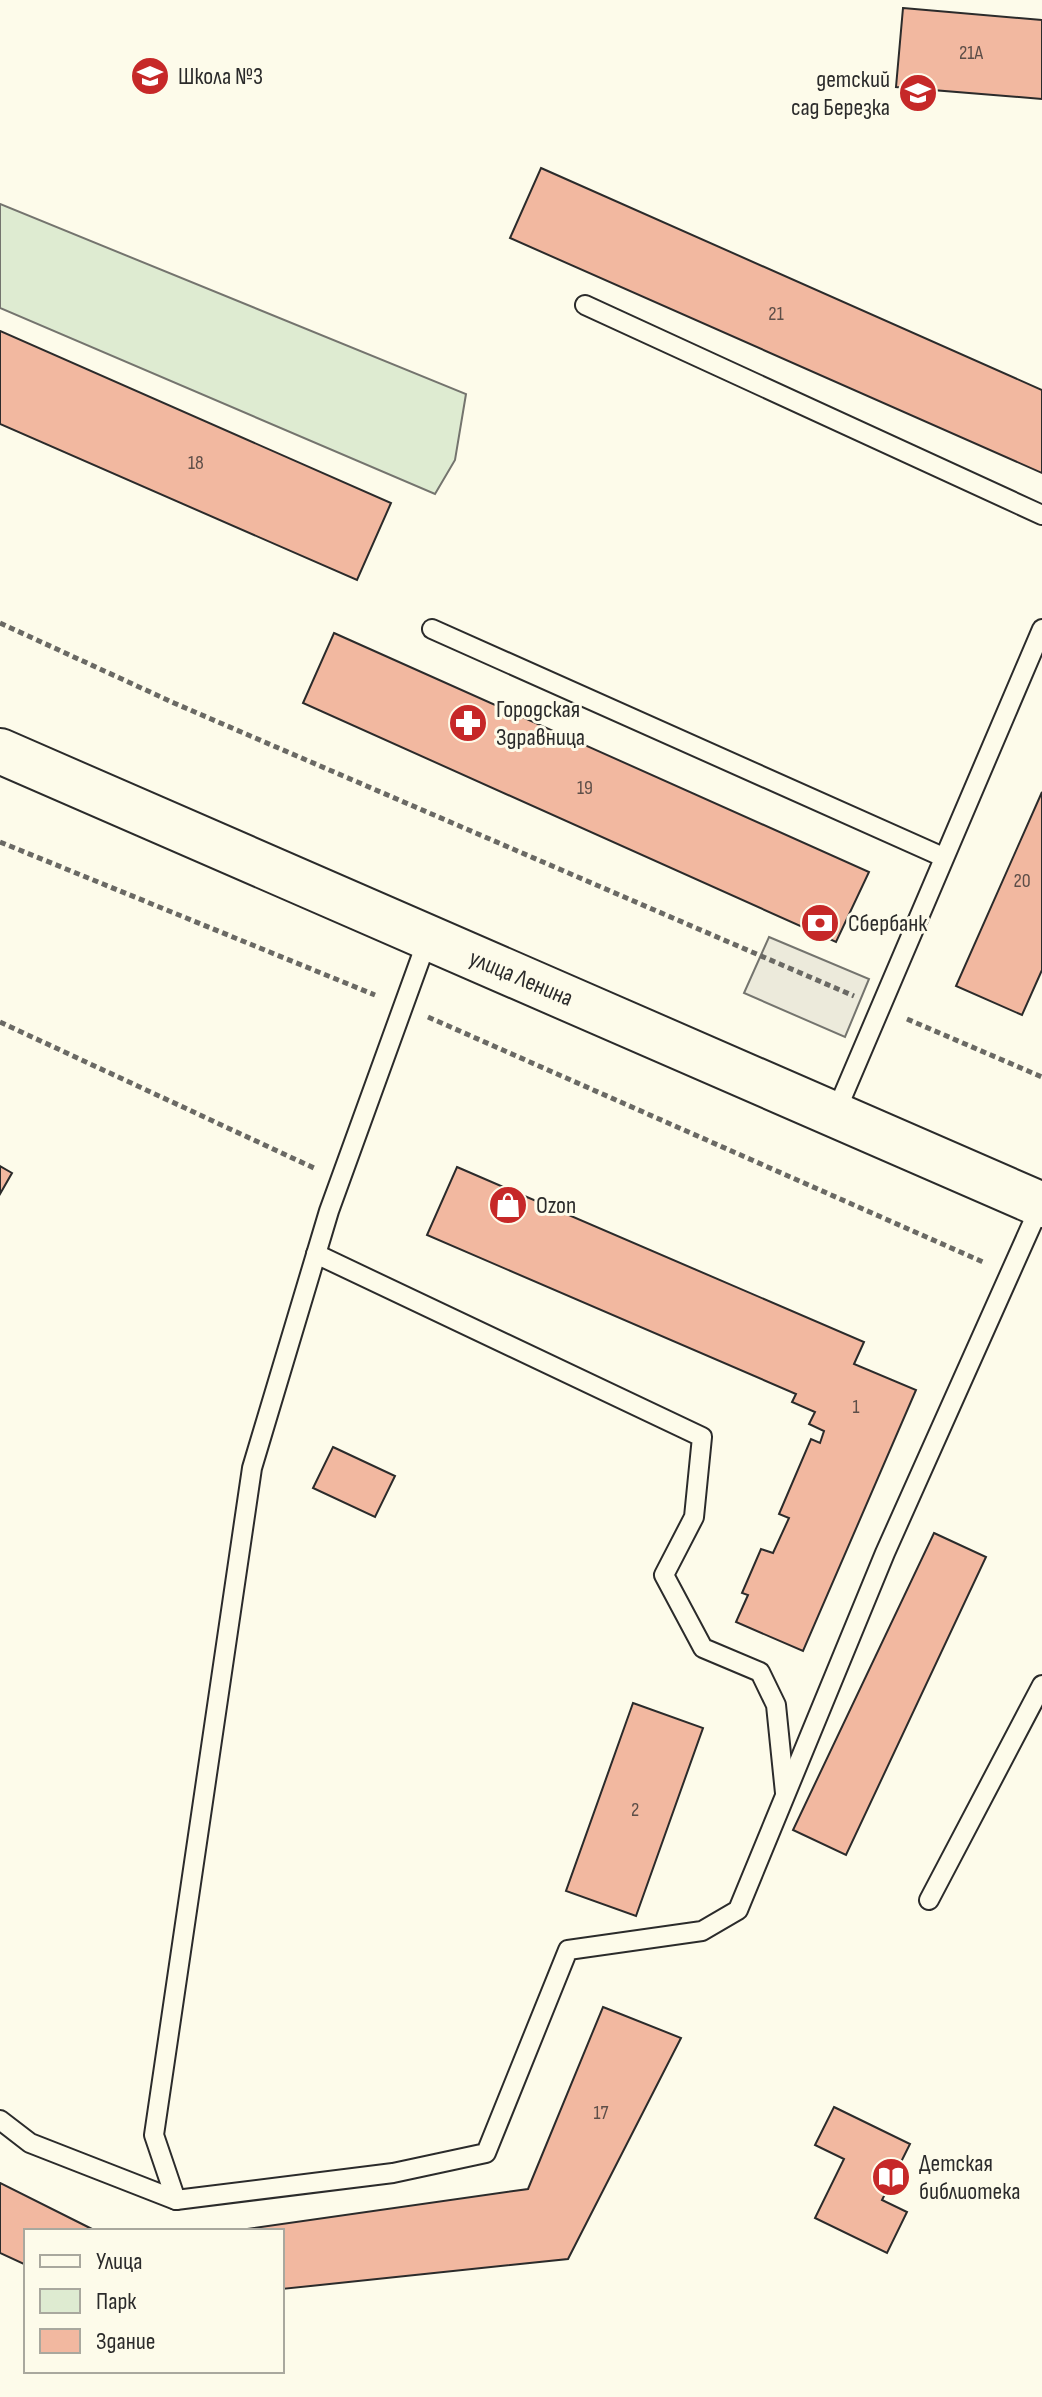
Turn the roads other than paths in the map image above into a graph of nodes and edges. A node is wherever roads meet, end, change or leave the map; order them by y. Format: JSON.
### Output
{"nodes":[{"id":1,"x":585,"y":305,"type":"dead end"},
{"id":2,"x":1042,"y":515,"type":"edge"},
{"id":3,"x":432,"y":629,"type":"dead end"},
{"id":4,"x":1042,"y":629,"type":"edge"},
{"id":5,"x":0,"y":752,"type":"edge"},
{"id":6,"x":943,"y":857,"type":"junction"},
{"id":7,"x":428,"y":938,"type":"junction"},
{"id":8,"x":835,"y":1114,"type":"junction"},
{"id":9,"x":1041,"y":1205,"type":"edge"},
{"id":10,"x":316,"y":1254,"type":"junction"},
{"id":11,"x":1042,"y":1685,"type":"edge"},
{"id":12,"x":785,"y":1795,"type":"junction"},
{"id":13,"x":929,"y":1900,"type":"dead end"},
{"id":14,"x":0,"y":2120,"type":"edge"},
{"id":15,"x":176,"y":2200,"type":"junction"}],
"edges":[{"from":1,"to":2,"type":"lane"},
{"from":3,"to":6,"type":"lane"},
{"from":4,"to":6,"type":"lane"},
{"from":5,"to":7,"type":"street","name":"улица Ленина"},
{"from":6,"to":8,"type":"lane"},
{"from":7,"to":8,"type":"street","name":"улица Ленина"},
{"from":7,"to":10,"type":"lane"},
{"from":8,"to":9,"type":"street","name":"улица Ленина"},
{"from":9,"to":12,"type":"lane"},
{"from":10,"to":12,"type":"lane"},
{"from":10,"to":15,"type":"lane"},
{"from":11,"to":13,"type":"lane"},
{"from":12,"to":15,"type":"lane"},
{"from":14,"to":15,"type":"lane"}]}
